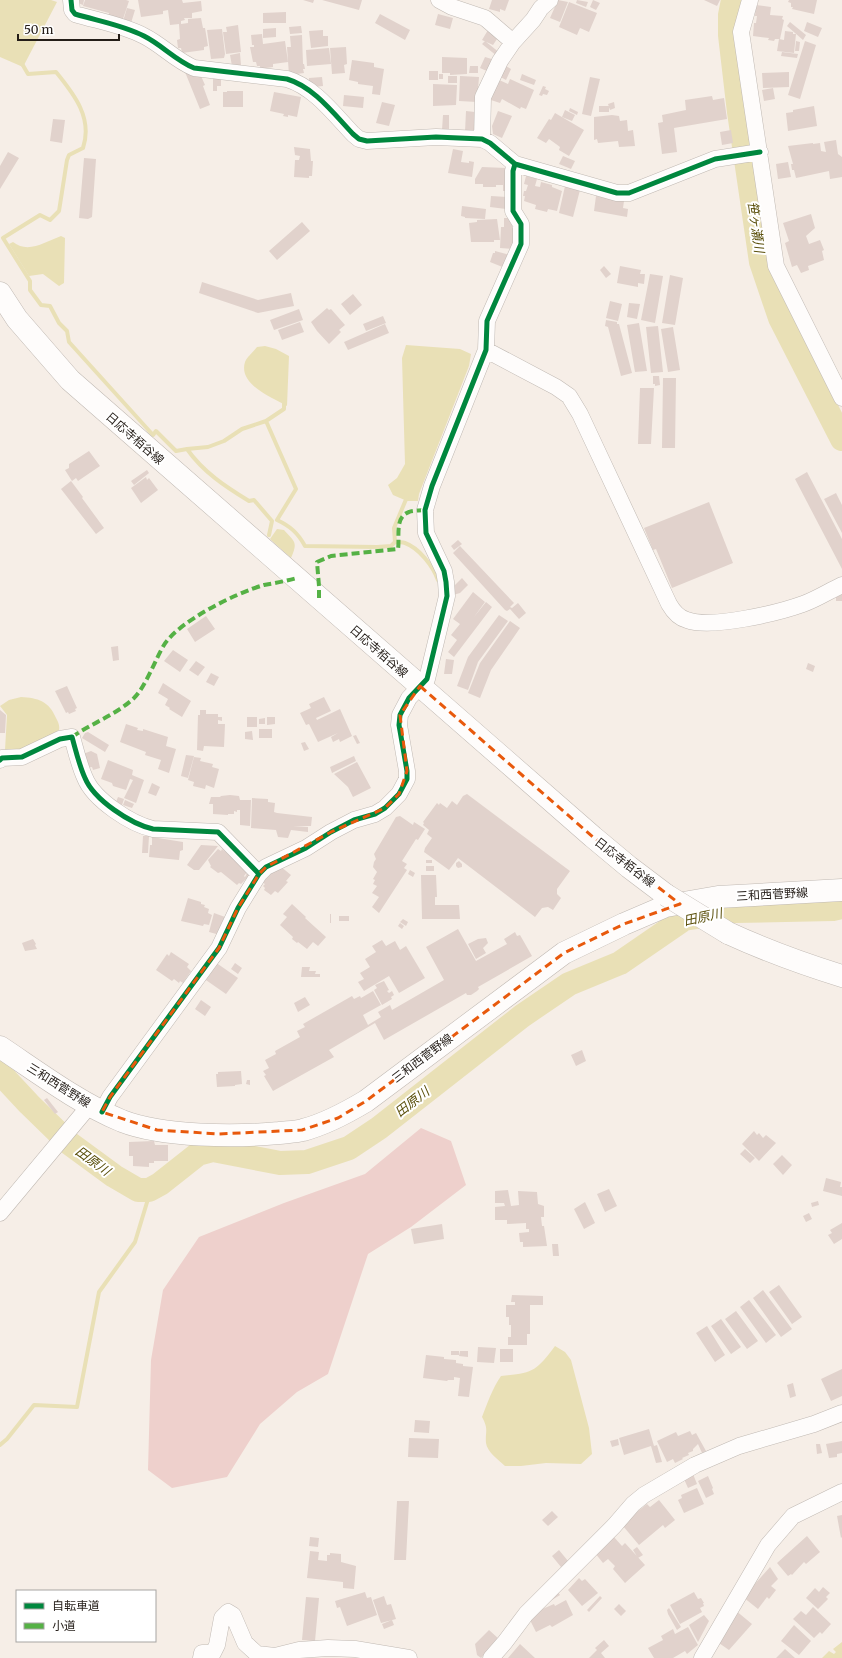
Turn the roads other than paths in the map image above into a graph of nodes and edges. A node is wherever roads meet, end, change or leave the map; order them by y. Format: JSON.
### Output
{"nodes":[{"id":1,"x":71,"y":0,"type":"edge"},
{"id":2,"x":439,"y":0,"type":"edge"},
{"id":3,"x":550,"y":0,"type":"edge"},
{"id":4,"x":750,"y":0,"type":"edge"},
{"id":5,"x":513,"y":42,"type":"junction"},
{"id":6,"x":482,"y":139,"type":"junction"},
{"id":7,"x":758,"y":152,"type":"junction"},
{"id":8,"x":515,"y":164,"type":"junction"},
{"id":9,"x":0,"y":293,"type":"edge"},
{"id":10,"x":486,"y":350,"type":"junction"},
{"id":11,"x":842,"y":398,"type":"edge"},
{"id":12,"x":842,"y":585,"type":"edge"},
{"id":13,"x":420,"y":686,"type":"junction"},
{"id":14,"x":0,"y":760,"type":"edge"},
{"id":15,"x":258,"y":874,"type":"junction"},
{"id":16,"x":842,"y":890,"type":"edge"},
{"id":17,"x":842,"y":976,"type":"edge"},
{"id":18,"x":0,"y":1047,"type":"edge"},
{"id":19,"x":96,"y":1108,"type":"junction"},
{"id":20,"x":0,"y":1213,"type":"edge"},
{"id":21,"x":842,"y":1413,"type":"edge"},
{"id":22,"x":842,"y":1492,"type":"edge"},
{"id":23,"x":201,"y":1658,"type":"edge"},
{"id":24,"x":409,"y":1658,"type":"edge"},
{"id":25,"x":491,"y":1658,"type":"edge"},
{"id":26,"x":702,"y":1658,"type":"edge"}],
"edges":[{"from":1,"to":6,"type":"street"},
{"from":2,"to":5,"type":"street"},
{"from":3,"to":5,"type":"street"},
{"from":4,"to":7,"type":"street"},
{"from":5,"to":6,"type":"street"},
{"from":6,"to":8,"type":"street"},
{"from":7,"to":8,"type":"street"},
{"from":7,"to":11,"type":"street"},
{"from":8,"to":10,"type":"street"},
{"from":9,"to":13,"type":"main road","name":"日応寺栢谷線"},
{"from":10,"to":12,"type":"street"},
{"from":10,"to":13,"type":"street"},
{"from":13,"to":15,"type":"street"},
{"from":13,"to":17,"type":"main road","name":"日応寺栢谷線","bridge":true},
{"from":14,"to":15,"type":"street"},
{"from":15,"to":19,"type":"street"},
{"from":16,"to":19,"type":"main road","name":"三和西菅野線"},
{"from":18,"to":19,"type":"main road","name":"三和西菅野線"},
{"from":19,"to":20,"type":"street"},
{"from":21,"to":25,"type":"street"},
{"from":22,"to":26,"type":"street"},
{"from":23,"to":24,"type":"street"}]}
